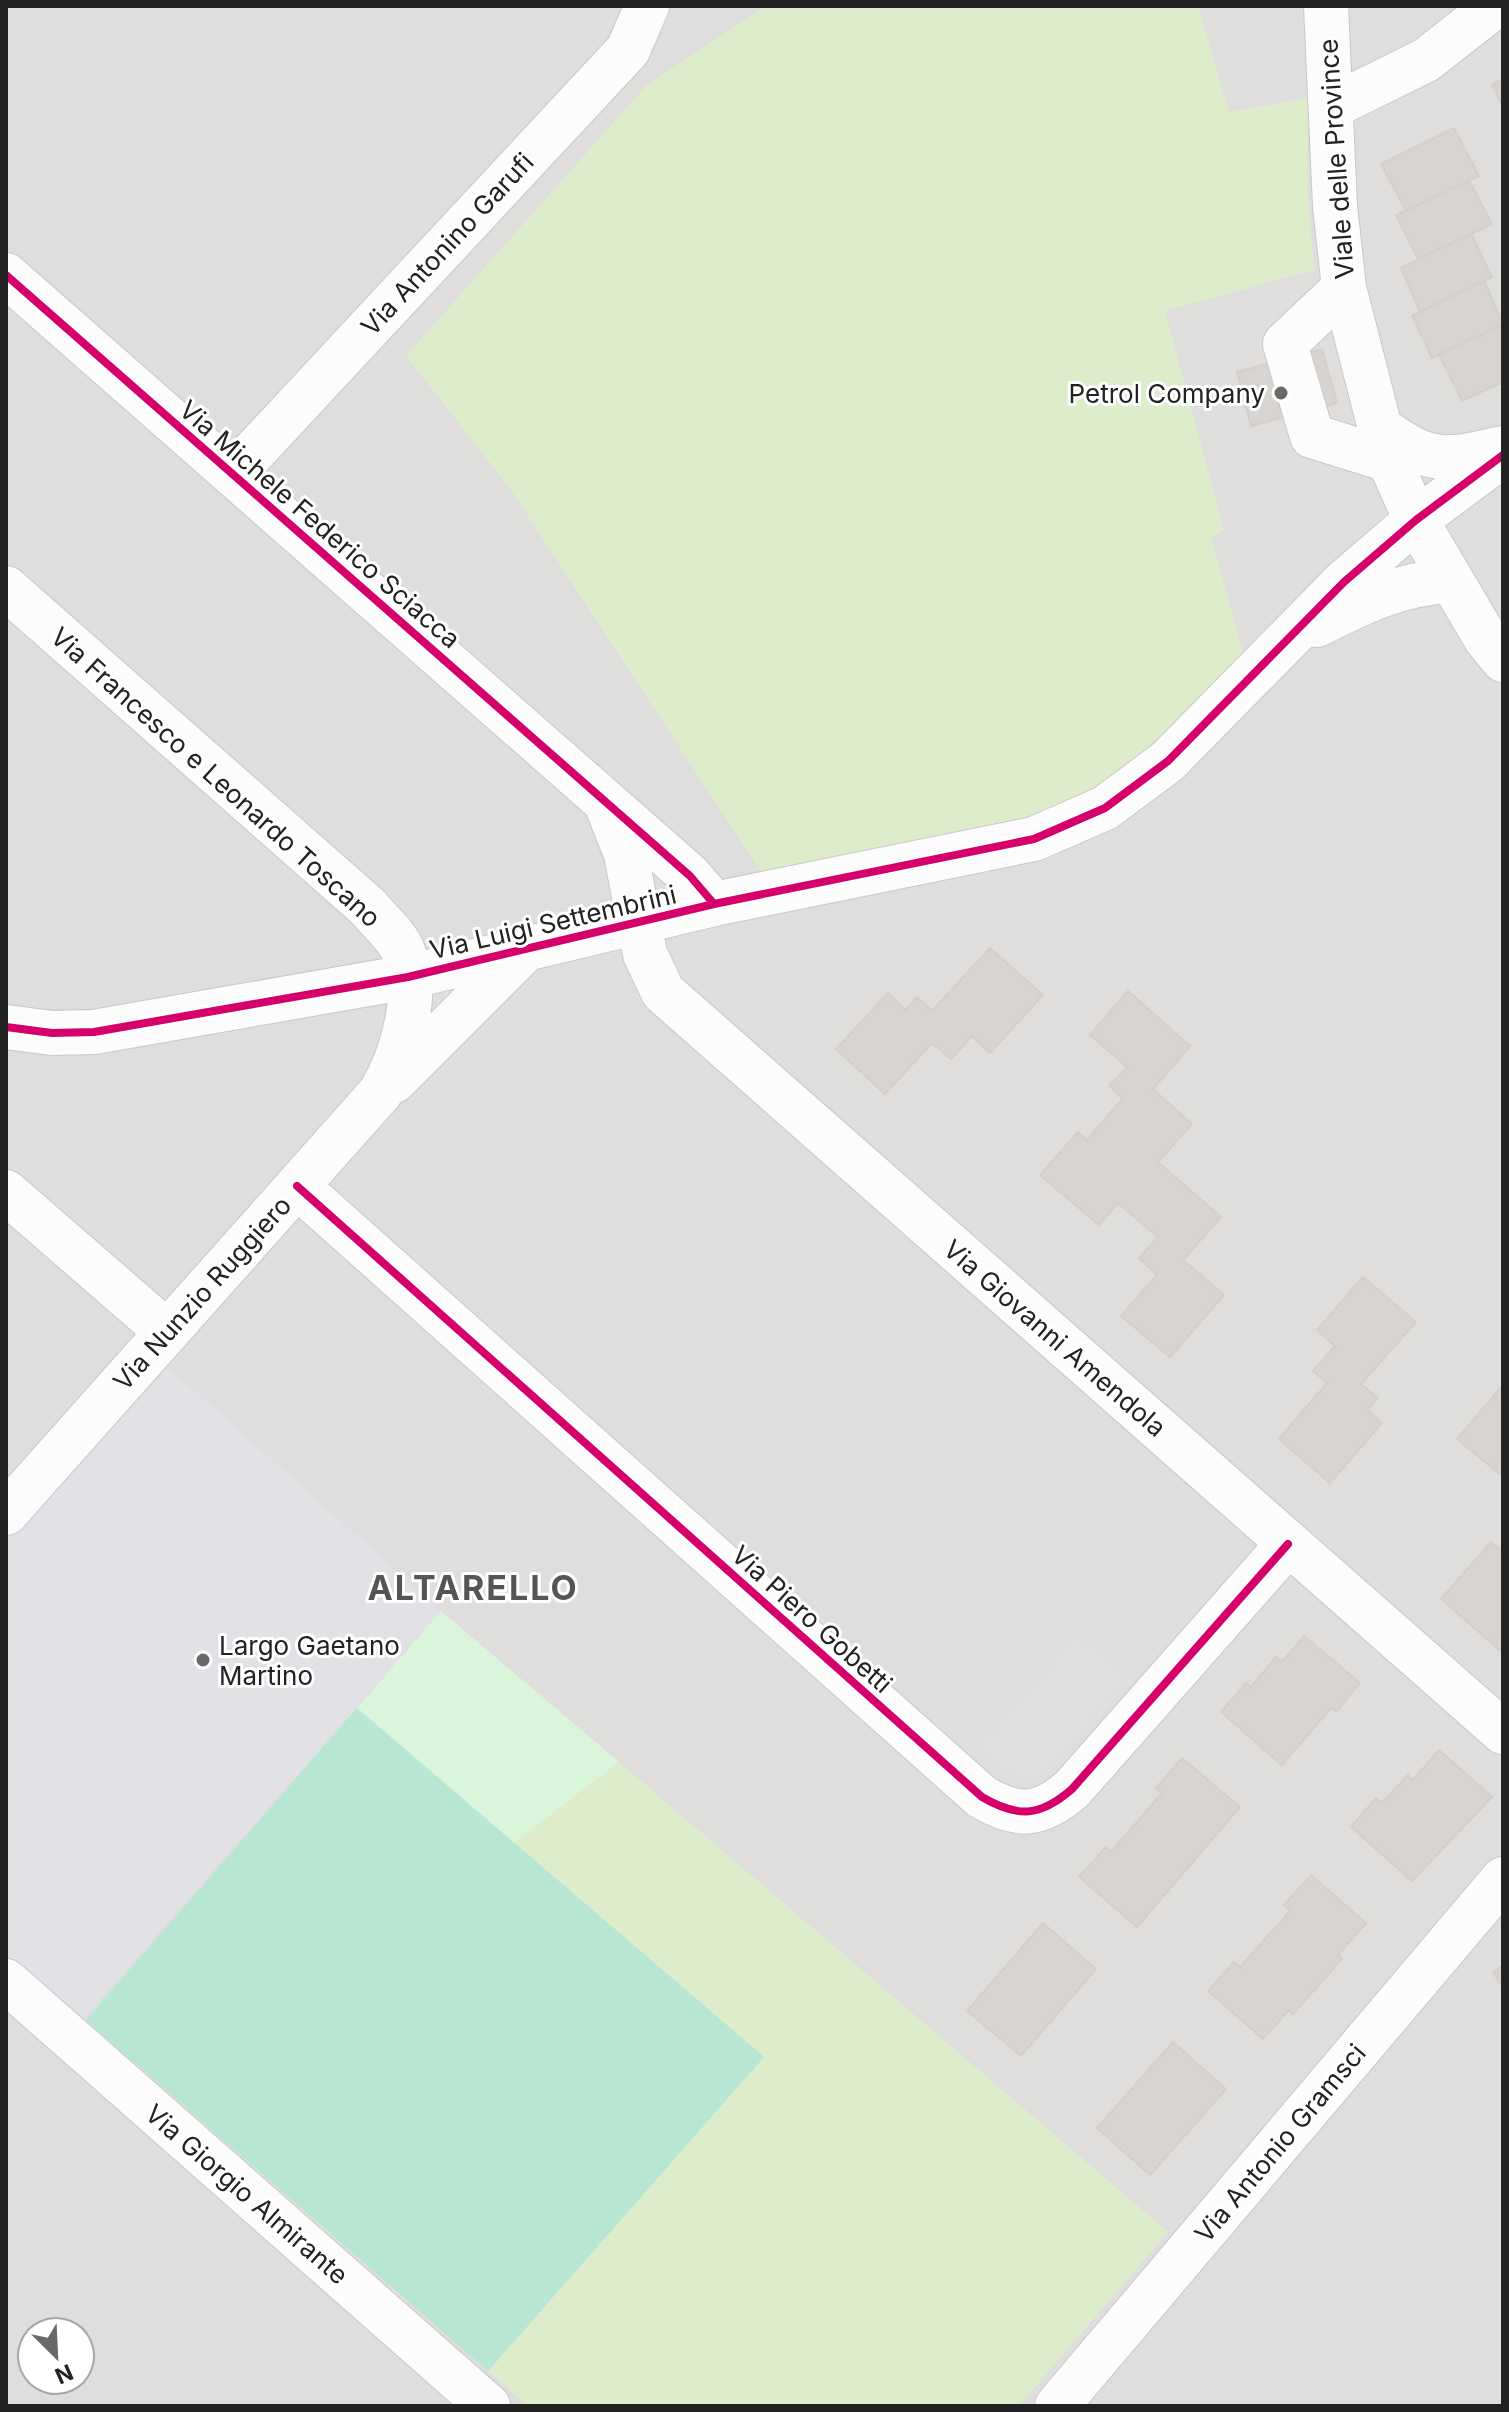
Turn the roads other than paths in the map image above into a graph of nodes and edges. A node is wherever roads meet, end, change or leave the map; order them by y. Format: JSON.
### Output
{"nodes":[{"id":1,"x":647,"y":6,"type":"edge"},
{"id":2,"x":1326,"y":6,"type":"edge"},
{"id":3,"x":1495,"y":6,"type":"edge"},
{"id":4,"x":1333,"y":106,"type":"junction"},
{"id":5,"x":6,"y":275,"type":"edge"},
{"id":6,"x":1344,"y":288,"type":"junction"},
{"id":7,"x":1385,"y":444,"type":"junction"},
{"id":8,"x":1503,"y":448,"type":"edge"},
{"id":9,"x":1503,"y":455,"type":"edge"},
{"id":10,"x":233,"y":474,"type":"junction"},
{"id":11,"x":1416,"y":520,"type":"junction"},
{"id":12,"x":6,"y":588,"type":"edge"},
{"id":13,"x":1474,"y":605,"type":"edge"},
{"id":14,"x":1276,"y":648,"type":"junction"},
{"id":15,"x":1503,"y":660,"type":"edge"},
{"id":16,"x":606,"y":803,"type":"junction"},
{"id":17,"x":714,"y":904,"type":"junction"},
{"id":18,"x":638,"y":923,"type":"junction"},
{"id":19,"x":526,"y":949,"type":"junction"},
{"id":20,"x":408,"y":977,"type":"junction"},
{"id":21,"x":6,"y":1027,"type":"edge"},
{"id":22,"x":380,"y":1093,"type":"junction"},
{"id":23,"x":297,"y":1186,"type":"junction"},
{"id":24,"x":6,"y":1192,"type":"edge"},
{"id":25,"x":167,"y":1332,"type":"junction"},
{"id":26,"x":6,"y":1513,"type":"edge"},
{"id":27,"x":1288,"y":1544,"type":"junction"},
{"id":28,"x":1503,"y":1732,"type":"edge"},
{"id":29,"x":1503,"y":1879,"type":"edge"},
{"id":30,"x":6,"y":1981,"type":"edge"},
{"id":31,"x":488,"y":2406,"type":"edge"},
{"id":32,"x":1057,"y":2406,"type":"edge"}],
"edges":[{"from":1,"to":10,"type":"street","name":"Via Antonino Garufi"},
{"from":2,"to":4,"type":"street","name":"Viale delle Province"},
{"from":3,"to":4,"type":"street"},
{"from":4,"to":6,"type":"street","name":"Viale delle Province"},
{"from":5,"to":10,"type":"street","name":"Via Michele Federico Sciacca"},
{"from":6,"to":7,"type":"street","name":"Viale delle Province"},
{"from":6,"to":7,"type":"street"},
{"from":7,"to":8,"type":"street"},
{"from":7,"to":11,"type":"street","name":"Viale delle Province"},
{"from":9,"to":11,"type":"street"},
{"from":10,"to":16,"type":"street","name":"Via Michele Federico Sciacca"},
{"from":11,"to":13,"type":"street","name":"Viale delle Province"},
{"from":11,"to":14,"type":"street","name":"Via Luigi Settembrini"},
{"from":12,"to":20,"type":"street","name":"Via Francesco e Leonardo Toscano"},
{"from":13,"to":14,"type":"street"},
{"from":13,"to":15,"type":"street","name":"Viale delle Province"},
{"from":14,"to":17,"type":"street","name":"Via Luigi Settembrini"},
{"from":16,"to":17,"type":"street","name":"Via Michele Federico Sciacca"},
{"from":16,"to":18,"type":"street","name":"Via Giovanni Amendola"},
{"from":17,"to":18,"type":"street","name":"Via Luigi Settembrini"},
{"from":18,"to":19,"type":"street","name":"Via Luigi Settembrini"},
{"from":18,"to":27,"type":"street","name":"Via Giovanni Amendola"},
{"from":19,"to":20,"type":"street","name":"Via Luigi Settembrini"},
{"from":19,"to":22,"type":"street"},
{"from":20,"to":21,"type":"street","name":"Via Luigi Settembrini"},
{"from":20,"to":22,"type":"street","name":"Via Nunzio Ruggiero"},
{"from":22,"to":23,"type":"street","name":"Via Nunzio Ruggiero"},
{"from":23,"to":25,"type":"street","name":"Via Nunzio Ruggiero"},
{"from":23,"to":27,"type":"street","name":"Via Piero Gobetti"},
{"from":24,"to":25,"type":"street"},
{"from":25,"to":26,"type":"street","name":"Via Nunzio Ruggiero"},
{"from":27,"to":28,"type":"street","name":"Via Giovanni Amendola"},
{"from":29,"to":32,"type":"street","name":"Via Antonio Gramsci"},
{"from":30,"to":31,"type":"street","name":"Via Giorgio Almirante"}]}
